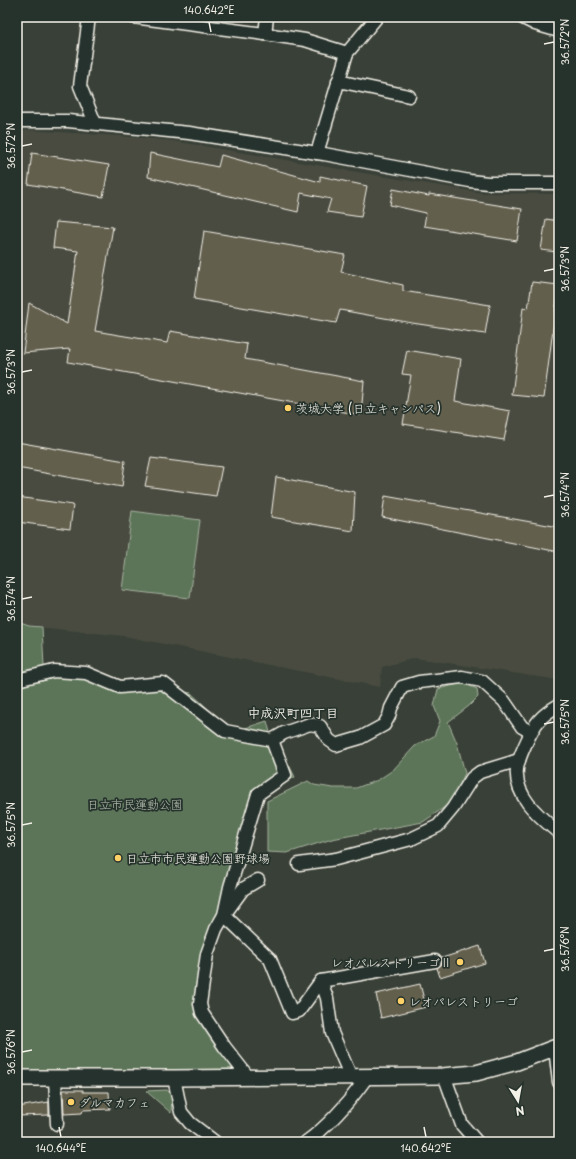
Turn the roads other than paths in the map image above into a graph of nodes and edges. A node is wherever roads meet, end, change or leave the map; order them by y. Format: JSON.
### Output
{"nodes":[{"id":1,"x":89,"y":17,"type":"edge"},
{"id":2,"x":132,"y":17,"type":"edge"},
{"id":3,"x":267,"y":17,"type":"edge"},
{"id":4,"x":377,"y":17,"type":"edge"},
{"id":5,"x":521,"y":17,"type":"edge"},
{"id":6,"x":531,"y":20,"type":"edge"},
{"id":7,"x":559,"y":31,"type":"edge"},
{"id":8,"x":265,"y":34,"type":"junction"},
{"id":9,"x":346,"y":52,"type":"junction"},
{"id":10,"x":338,"y":81,"type":"junction"},
{"id":11,"x":409,"y":96,"type":"dead end"},
{"id":12,"x":17,"y":121,"type":"edge"},
{"id":13,"x":95,"y":123,"type":"junction"},
{"id":14,"x":317,"y":153,"type":"junction"},
{"id":15,"x":559,"y":183,"type":"edge"},
{"id":16,"x":17,"y":680,"type":"edge"},
{"id":17,"x":559,"y":705,"type":"edge"},
{"id":18,"x":531,"y":732,"type":"junction"},
{"id":19,"x":272,"y":740,"type":"junction"},
{"id":20,"x":519,"y":760,"type":"junction"},
{"id":21,"x":559,"y":833,"type":"edge"},
{"id":22,"x":299,"y":864,"type":"dead end"},
{"id":23,"x":258,"y":880,"type":"dead end"},
{"id":24,"x":224,"y":915,"type":"junction"},
{"id":25,"x":435,"y":961,"type":"dead end"},
{"id":26,"x":322,"y":981,"type":"junction"},
{"id":27,"x":557,"y":1047,"type":"edge"},
{"id":28,"x":444,"y":1075,"type":"junction"},
{"id":29,"x":351,"y":1077,"type":"junction"},
{"id":30,"x":367,"y":1077,"type":"junction"},
{"id":31,"x":17,"y":1078,"type":"edge"},
{"id":32,"x":55,"y":1078,"type":"junction"},
{"id":33,"x":174,"y":1078,"type":"junction"},
{"id":34,"x":249,"y":1078,"type":"junction"},
{"id":35,"x":559,"y":1082,"type":"edge"},
{"id":36,"x":57,"y":1124,"type":"dead end"},
{"id":37,"x":215,"y":1142,"type":"edge"},
{"id":38,"x":306,"y":1142,"type":"edge"},
{"id":39,"x":477,"y":1142,"type":"edge"}],
"edges":[{"from":1,"to":13,"type":"street"},
{"from":2,"to":8,"type":"street"},
{"from":3,"to":8,"type":"street"},
{"from":4,"to":9,"type":"street"},
{"from":5,"to":6,"type":"street"},
{"from":6,"to":7,"type":"street"},
{"from":8,"to":9,"type":"street"},
{"from":9,"to":10,"type":"street"},
{"from":10,"to":11,"type":"street"},
{"from":10,"to":14,"type":"street"},
{"from":12,"to":13,"type":"street"},
{"from":13,"to":14,"type":"street"},
{"from":14,"to":15,"type":"street"},
{"from":16,"to":19,"type":"street"},
{"from":17,"to":18,"type":"street"},
{"from":18,"to":19,"type":"street"},
{"from":18,"to":20,"type":"street"},
{"from":19,"to":24,"type":"street"},
{"from":20,"to":21,"type":"street"},
{"from":20,"to":22,"type":"street"},
{"from":23,"to":24,"type":"street"},
{"from":24,"to":26,"type":"street"},
{"from":24,"to":34,"type":"street"},
{"from":25,"to":26,"type":"street"},
{"from":26,"to":29,"type":"street"},
{"from":27,"to":28,"type":"street"},
{"from":27,"to":35,"type":"street"},
{"from":28,"to":30,"type":"street"},
{"from":28,"to":39,"type":"street"},
{"from":29,"to":30,"type":"street"},
{"from":29,"to":34,"type":"street"},
{"from":30,"to":38,"type":"street"},
{"from":31,"to":32,"type":"street"},
{"from":32,"to":33,"type":"street"},
{"from":32,"to":36,"type":"street"},
{"from":33,"to":34,"type":"street"},
{"from":33,"to":37,"type":"street"}]}
